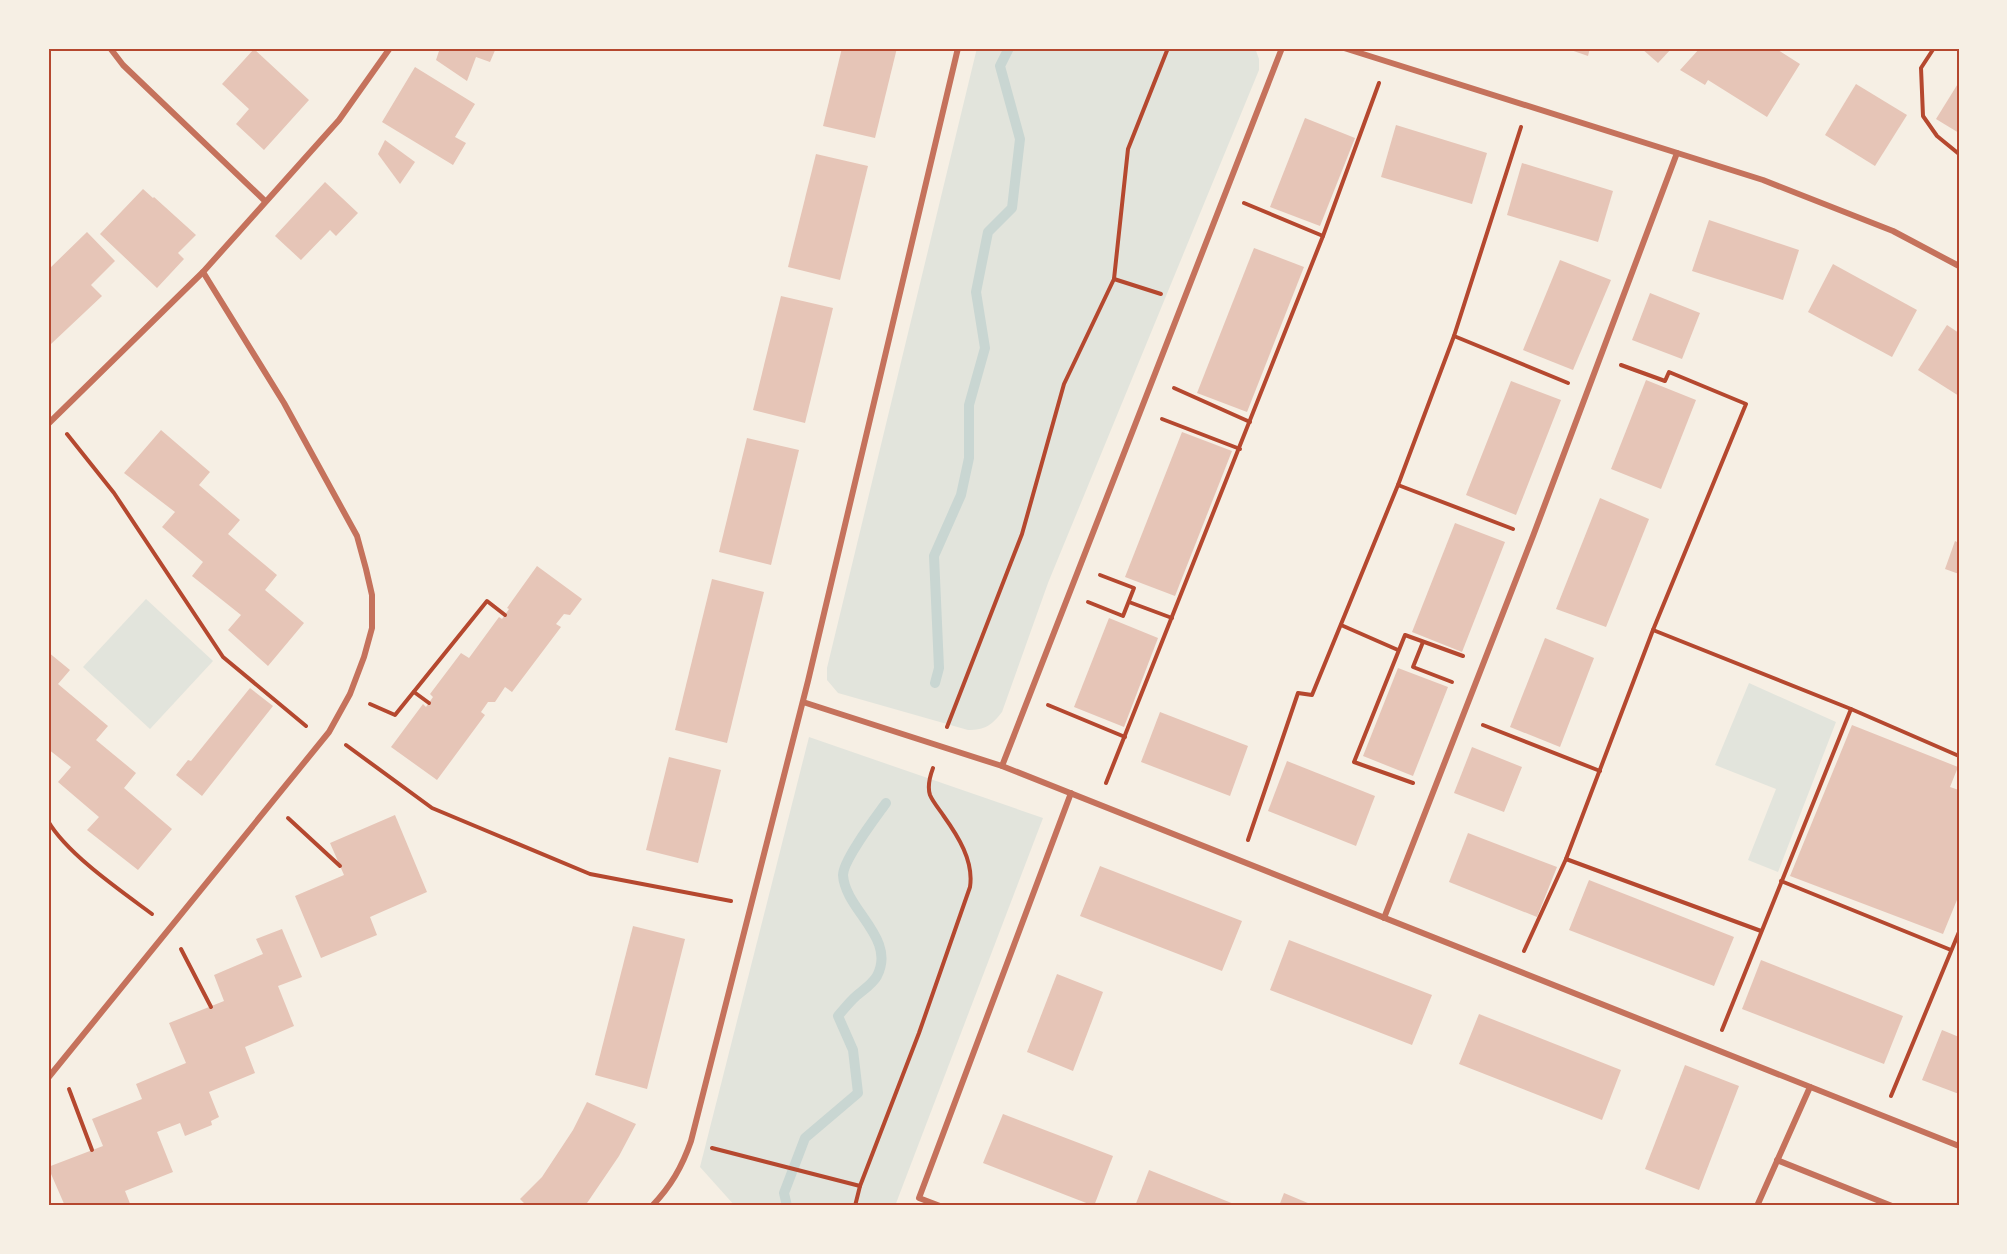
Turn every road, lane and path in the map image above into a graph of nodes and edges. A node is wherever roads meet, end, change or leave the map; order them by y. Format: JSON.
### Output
{"nodes":[{"id":1,"x":110,"y":48,"type":"edge"},
{"id":2,"x":390,"y":48,"type":"edge"},
{"id":3,"x":958,"y":48,"type":"edge"},
{"id":4,"x":1168,"y":48,"type":"edge"},
{"id":5,"x":1282,"y":48,"type":"edge"},
{"id":6,"x":1344,"y":48,"type":"edge"},
{"id":7,"x":1934,"y":48,"type":"edge"},
{"id":8,"x":1386,"y":62,"type":"junction"},
{"id":9,"x":1528,"y":106,"type":"junction"},
{"id":10,"x":1677,"y":153,"type":"junction"},
{"id":11,"x":1959,"y":154,"type":"edge"},
{"id":12,"x":1225,"y":196,"type":"junction"},
{"id":13,"x":265,"y":201,"type":"junction"},
{"id":14,"x":1323,"y":236,"type":"junction"},
{"id":15,"x":1959,"y":266,"type":"edge"},
{"id":16,"x":203,"y":272,"type":"junction"},
{"id":17,"x":1114,"y":279,"type":"junction"},
{"id":18,"x":1154,"y":292,"type":"dead end"},
{"id":19,"x":1454,"y":336,"type":"junction"},
{"id":20,"x":1633,"y":370,"type":"dead end"},
{"id":21,"x":1153,"y":379,"type":"junction"},
{"id":22,"x":1588,"y":391,"type":"junction"},
{"id":23,"x":1141,"y":410,"type":"junction"},
{"id":24,"x":55,"y":418,"type":"junction"},
{"id":25,"x":1250,"y":422,"type":"junction"},
{"id":26,"x":48,"y":424,"type":"edge"},
{"id":27,"x":1240,"y":448,"type":"junction"},
{"id":28,"x":1398,"y":485,"type":"junction"},
{"id":29,"x":1533,"y":536,"type":"junction"},
{"id":30,"x":1079,"y":568,"type":"junction"},
{"id":31,"x":1069,"y":595,"type":"junction"},
{"id":32,"x":1129,"y":602,"type":"junction"},
{"id":33,"x":505,"y":615,"type":"dead end"},
{"id":34,"x":1172,"y":618,"type":"junction"},
{"id":35,"x":1341,"y":625,"type":"junction"},
{"id":36,"x":1653,"y":630,"type":"junction"},
{"id":37,"x":1423,"y":642,"type":"junction"},
{"id":38,"x":1398,"y":650,"type":"junction"},
{"id":39,"x":1483,"y":663,"type":"junction"},
{"id":40,"x":1473,"y":690,"type":"junction"},
{"id":41,"x":414,"y":692,"type":"junction"},
{"id":42,"x":350,"y":694,"type":"junction"},
{"id":43,"x":1029,"y":698,"type":"junction"},
{"id":44,"x":803,"y":702,"type":"junction"},
{"id":45,"x":429,"y":703,"type":"dead end"},
{"id":46,"x":1851,"y":709,"type":"junction"},
{"id":47,"x":1462,"y":717,"type":"junction"},
{"id":48,"x":328,"y":732,"type":"junction"},
{"id":49,"x":1125,"y":737,"type":"junction"},
{"id":50,"x":323,"y":739,"type":"junction"},
{"id":51,"x":940,"y":746,"type":"junction"},
{"id":52,"x":1959,"y":756,"type":"edge"},
{"id":53,"x":1002,"y":766,"type":"junction"},
{"id":54,"x":1599,"y":771,"type":"junction"},
{"id":55,"x":1434,"y":790,"type":"junction"},
{"id":56,"x":1071,"y":793,"type":"junction"},
{"id":57,"x":272,"y":803,"type":"junction"},
{"id":58,"x":1098,"y":803,"type":"junction"},
{"id":59,"x":48,"y":821,"type":"edge"},
{"id":60,"x":1566,"y":859,"type":"junction"},
{"id":61,"x":1240,"y":860,"type":"junction"},
{"id":62,"x":340,"y":866,"type":"dead end"},
{"id":63,"x":1781,"y":881,"type":"junction"},
{"id":64,"x":702,"y":896,"type":"dead end"},
{"id":65,"x":1384,"y":918,"type":"junction"},
{"id":66,"x":171,"y":929,"type":"junction"},
{"id":67,"x":1761,"y":931,"type":"junction"},
{"id":68,"x":1959,"y":932,"type":"edge"},
{"id":69,"x":1951,"y":950,"type":"junction"},
{"id":70,"x":1515,"y":970,"type":"junction"},
{"id":71,"x":211,"y":1007,"type":"dead end"},
{"id":72,"x":1715,"y":1049,"type":"junction"},
{"id":73,"x":59,"y":1065,"type":"junction"},
{"id":74,"x":48,"y":1078,"type":"edge"},
{"id":75,"x":1810,"y":1087,"type":"junction"},
{"id":76,"x":1883,"y":1116,"type":"junction"},
{"id":77,"x":691,"y":1141,"type":"junction"},
{"id":78,"x":1959,"y":1146,"type":"edge"},
{"id":79,"x":93,"y":1150,"type":"dead end"},
{"id":80,"x":1777,"y":1160,"type":"junction"},
{"id":81,"x":860,"y":1185,"type":"junction"},
{"id":82,"x":652,"y":1206,"type":"edge"},
{"id":83,"x":855,"y":1206,"type":"edge"},
{"id":84,"x":940,"y":1206,"type":"edge"},
{"id":85,"x":1758,"y":1206,"type":"edge"},
{"id":86,"x":1892,"y":1206,"type":"edge"}],
"edges":[{"from":1,"to":13,"type":"street"},
{"from":2,"to":13,"type":"street"},
{"from":3,"to":44,"type":"street"},
{"from":4,"to":17,"type":"path"},
{"from":5,"to":12,"type":"street"},
{"from":6,"to":8,"type":"street"},
{"from":7,"to":11,"type":"path"},
{"from":8,"to":9,"type":"street"},
{"from":8,"to":14,"type":"path"},
{"from":9,"to":10,"type":"street"},
{"from":9,"to":19,"type":"path"},
{"from":10,"to":15,"type":"street"},
{"from":10,"to":22,"type":"street"},
{"from":12,"to":14,"type":"path"},
{"from":12,"to":21,"type":"street"},
{"from":13,"to":16,"type":"street"},
{"from":14,"to":25,"type":"path"},
{"from":16,"to":24,"type":"street"},
{"from":16,"to":42,"type":"street"},
{"from":17,"to":18,"type":"path"},
{"from":17,"to":51,"type":"path"},
{"from":19,"to":22,"type":"path"},
{"from":19,"to":28,"type":"path"},
{"from":20,"to":36,"type":"path"},
{"from":21,"to":23,"type":"street"},
{"from":21,"to":25,"type":"path"},
{"from":22,"to":29,"type":"street"},
{"from":23,"to":27,"type":"path"},
{"from":23,"to":30,"type":"street"},
{"from":24,"to":26,"type":"street"},
{"from":24,"to":50,"type":"path"},
{"from":25,"to":27,"type":"path"},
{"from":27,"to":34,"type":"path"},
{"from":28,"to":29,"type":"path"},
{"from":28,"to":35,"type":"path"},
{"from":29,"to":39,"type":"street"},
{"from":30,"to":31,"type":"street"},
{"from":30,"to":32,"type":"path"},
{"from":31,"to":32,"type":"path"},
{"from":31,"to":43,"type":"street"},
{"from":32,"to":34,"type":"path"},
{"from":33,"to":41,"type":"path"},
{"from":34,"to":49,"type":"path"},
{"from":35,"to":38,"type":"path"},
{"from":35,"to":61,"type":"path"},
{"from":36,"to":46,"type":"path"},
{"from":36,"to":54,"type":"path"},
{"from":37,"to":38,"type":"path"},
{"from":37,"to":39,"type":"path"},
{"from":37,"to":40,"type":"path"},
{"from":38,"to":55,"type":"path"},
{"from":39,"to":40,"type":"street"},
{"from":40,"to":47,"type":"street"},
{"from":41,"to":42,"type":"path"},
{"from":41,"to":45,"type":"path"},
{"from":42,"to":48,"type":"street"},
{"from":43,"to":49,"type":"path"},
{"from":43,"to":53,"type":"street"},
{"from":44,"to":51,"type":"street"},
{"from":44,"to":77,"type":"street"},
{"from":46,"to":52,"type":"path"},
{"from":46,"to":63,"type":"path"},
{"from":47,"to":54,"type":"path"},
{"from":47,"to":55,"type":"street"},
{"from":48,"to":50,"type":"street"},
{"from":48,"to":64,"type":"path"},
{"from":49,"to":58,"type":"path"},
{"from":50,"to":57,"type":"street"},
{"from":51,"to":53,"type":"street"},
{"from":51,"to":81,"type":"path"},
{"from":53,"to":56,"type":"street"},
{"from":54,"to":60,"type":"path"},
{"from":55,"to":65,"type":"street"},
{"from":56,"to":58,"type":"street"},
{"from":56,"to":84,"type":"street"},
{"from":57,"to":62,"type":"path"},
{"from":57,"to":66,"type":"street"},
{"from":58,"to":61,"type":"street"},
{"from":59,"to":66,"type":"path"},
{"from":60,"to":67,"type":"path"},
{"from":60,"to":70,"type":"path"},
{"from":61,"to":65,"type":"street"},
{"from":63,"to":67,"type":"path"},
{"from":63,"to":69,"type":"path"},
{"from":65,"to":70,"type":"street"},
{"from":66,"to":71,"type":"path"},
{"from":66,"to":73,"type":"street"},
{"from":67,"to":72,"type":"path"},
{"from":68,"to":69,"type":"path"},
{"from":69,"to":76,"type":"path"},
{"from":70,"to":72,"type":"street"},
{"from":72,"to":75,"type":"street"},
{"from":73,"to":74,"type":"street"},
{"from":73,"to":79,"type":"path"},
{"from":75,"to":76,"type":"street"},
{"from":75,"to":80,"type":"street"},
{"from":76,"to":78,"type":"street"},
{"from":77,"to":81,"type":"path"},
{"from":77,"to":82,"type":"street"},
{"from":80,"to":85,"type":"street"},
{"from":80,"to":86,"type":"street"},
{"from":81,"to":83,"type":"path"}]}
